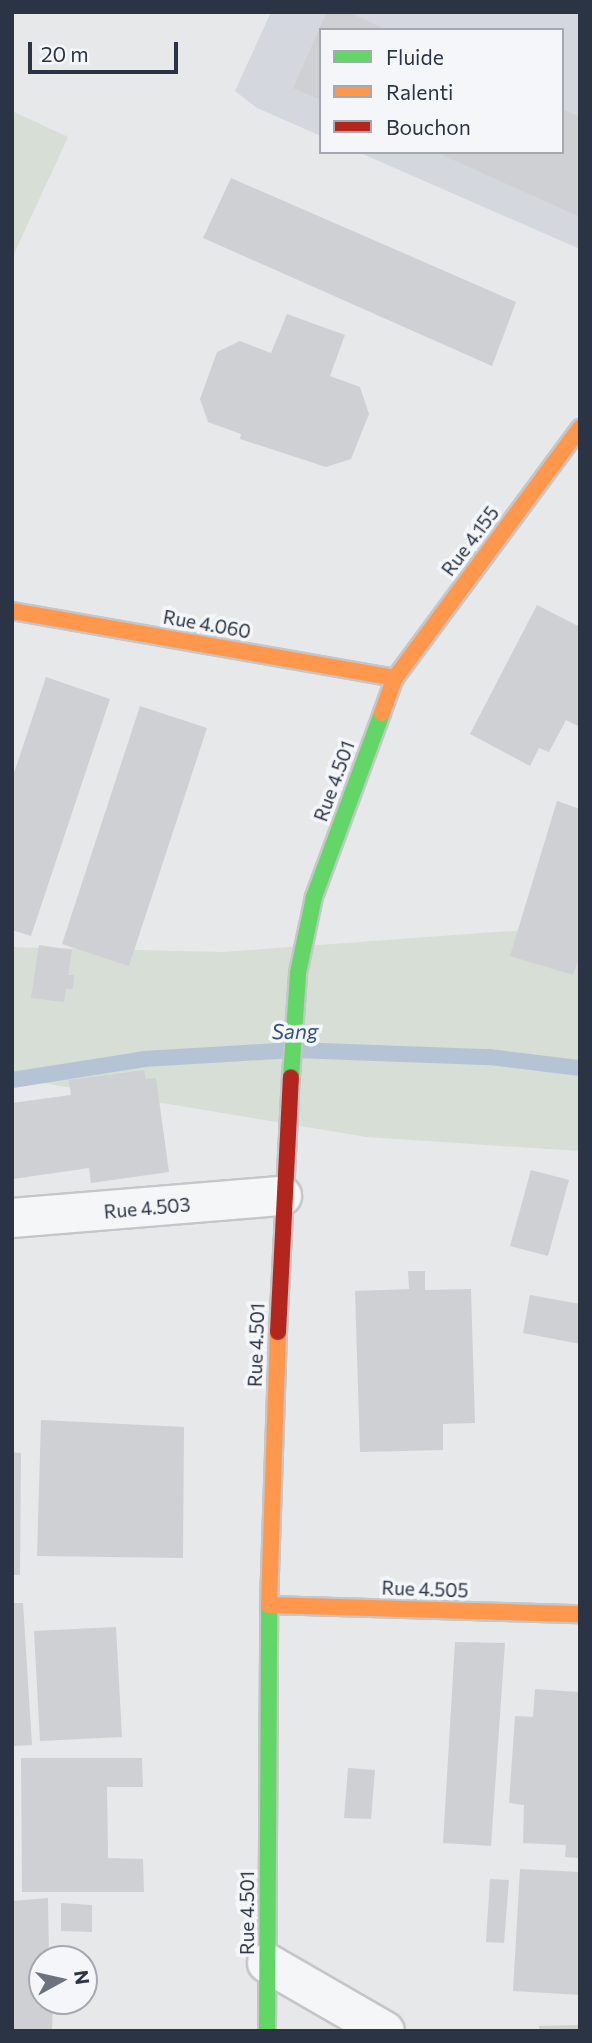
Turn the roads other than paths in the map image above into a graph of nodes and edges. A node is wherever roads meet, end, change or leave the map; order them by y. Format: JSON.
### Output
{"nodes":[{"id":1,"x":580,"y":428,"type":"edge"},
{"id":2,"x":12,"y":611,"type":"edge"},
{"id":3,"x":395,"y":678,"type":"junction"},
{"id":4,"x":282,"y":1196,"type":"junction"},
{"id":5,"x":12,"y":1218,"type":"edge"},
{"id":6,"x":269,"y":1605,"type":"junction"},
{"id":7,"x":580,"y":1614,"type":"edge"},
{"id":8,"x":267,"y":1963,"type":"junction"},
{"id":9,"x":267,"y":2031,"type":"edge"},
{"id":10,"x":385,"y":2031,"type":"edge"}],
"edges":[{"from":1,"to":3,"type":"street","name":"Rue 4.155"},
{"from":2,"to":3,"type":"street","name":"Rue 4.060"},
{"from":3,"to":4,"type":"street","name":"Rue 4.501"},
{"from":4,"to":5,"type":"street","name":"Rue 4.503"},
{"from":4,"to":6,"type":"street","name":"Rue 4.501"},
{"from":6,"to":7,"type":"street","name":"Rue 4.505"},
{"from":6,"to":8,"type":"street","name":"Rue 4.501"},
{"from":8,"to":9,"type":"street","name":"Rue 4.501"},
{"from":8,"to":10,"type":"street"}]}
